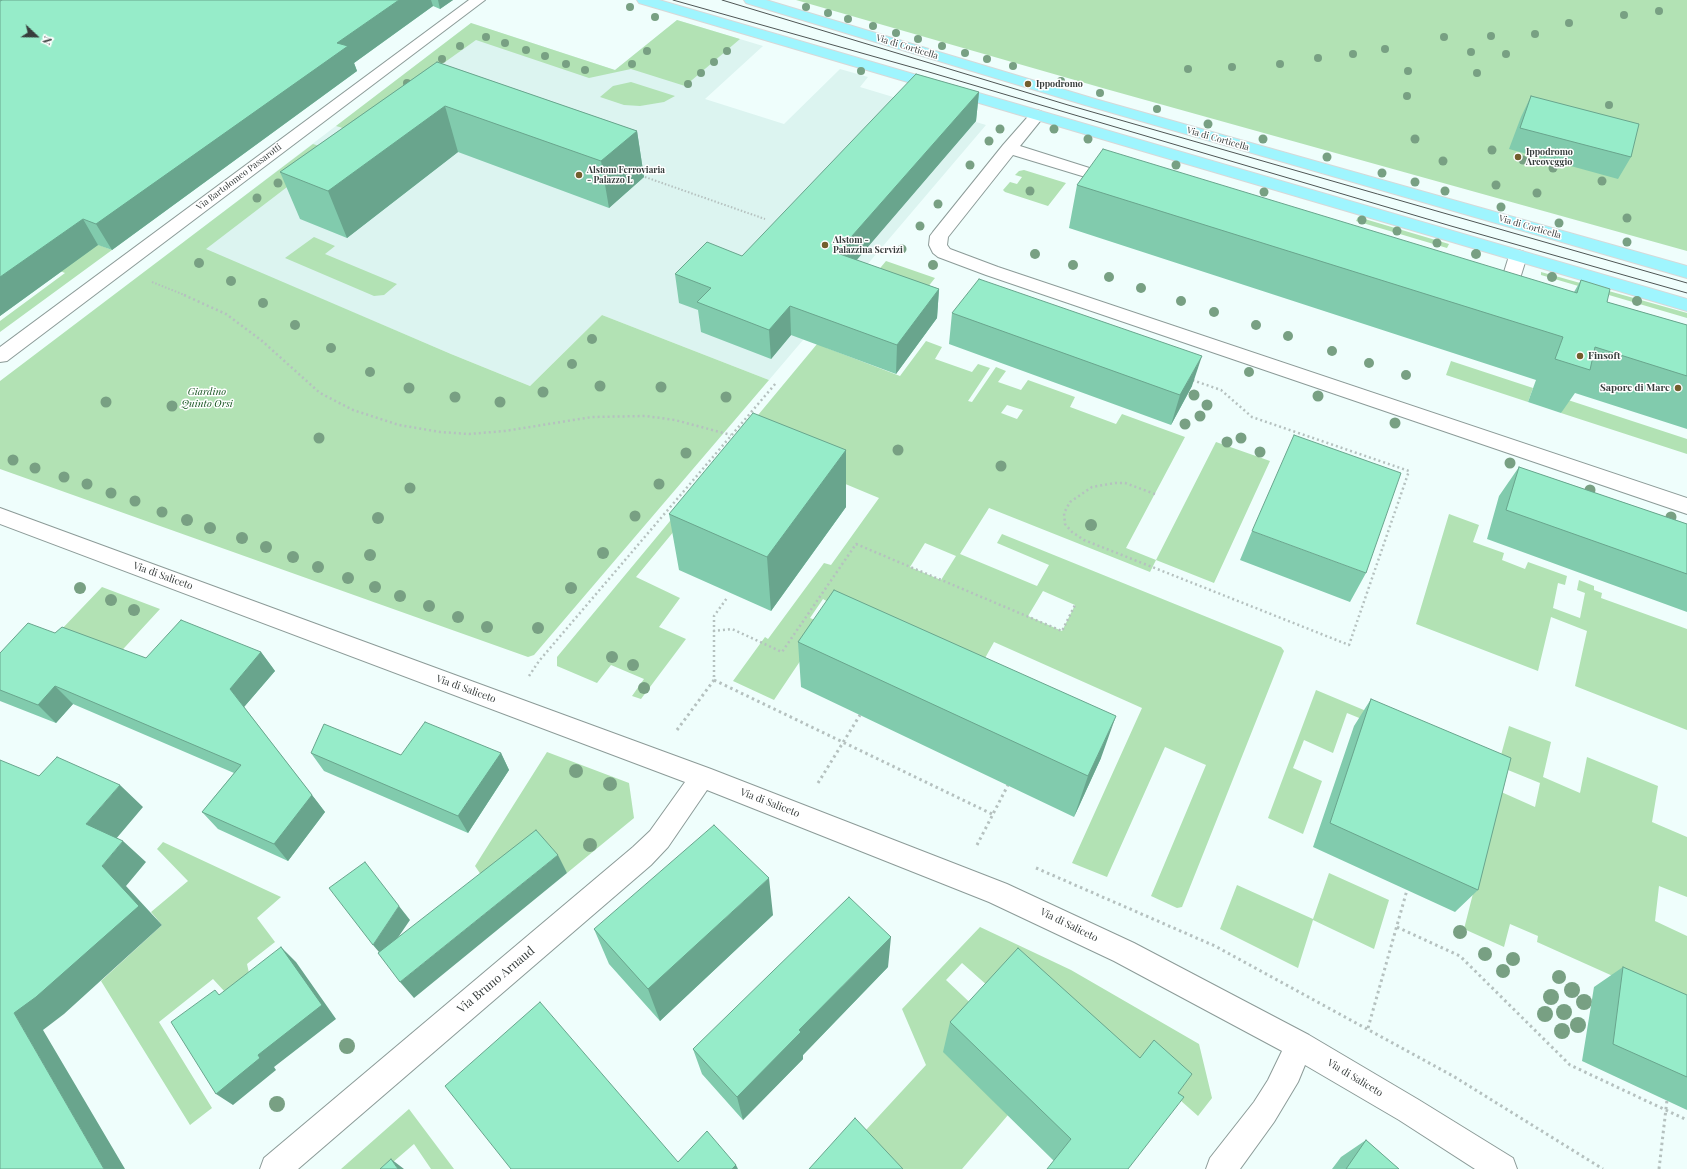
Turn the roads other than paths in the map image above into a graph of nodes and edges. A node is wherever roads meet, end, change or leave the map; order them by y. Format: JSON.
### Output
{"nodes":[{"id":1,"x":478,"y":0,"type":"edge"},
{"id":2,"x":644,"y":0,"type":"edge"},
{"id":3,"x":751,"y":0,"type":"edge"},
{"id":4,"x":1037,"y":115,"type":"junction"},
{"id":5,"x":1009,"y":148,"type":"junction"},
{"id":6,"x":1128,"y":185,"type":"edge"},
{"id":7,"x":1518,"y":256,"type":"junction"},
{"id":8,"x":1687,"y":272,"type":"edge"},
{"id":9,"x":1505,"y":301,"type":"edge"},
{"id":10,"x":1687,"y":305,"type":"edge"},
{"id":11,"x":0,"y":356,"type":"edge"},
{"id":12,"x":1687,"y":506,"type":"edge"},
{"id":13,"x":0,"y":516,"type":"edge"},
{"id":14,"x":702,"y":777,"type":"junction"},
{"id":15,"x":1299,"y":1045,"type":"junction"},
{"id":16,"x":275,"y":1169,"type":"edge"},
{"id":17,"x":1221,"y":1169,"type":"edge"},
{"id":18,"x":1502,"y":1169,"type":"edge"}],
"edges":[{"from":1,"to":11,"type":"street","name":"Via Bartolomeo Passarotti"},
{"from":2,"to":4,"type":"main road"},
{"from":3,"to":8,"type":"main road","name":"Via di Corticella"},
{"from":4,"to":5,"type":"street"},
{"from":4,"to":7,"type":"main road"},
{"from":5,"to":6,"type":"street"},
{"from":5,"to":12,"type":"street"},
{"from":7,"to":9,"type":"street"},
{"from":7,"to":10,"type":"main road"},
{"from":13,"to":14,"type":"street","name":"Via di Saliceto"},
{"from":14,"to":15,"type":"street","name":"Via di Saliceto"},
{"from":14,"to":16,"type":"street","name":"Via Bruno Arnaud"},
{"from":15,"to":17,"type":"street"},
{"from":15,"to":18,"type":"street","name":"Via di Saliceto"}]}
